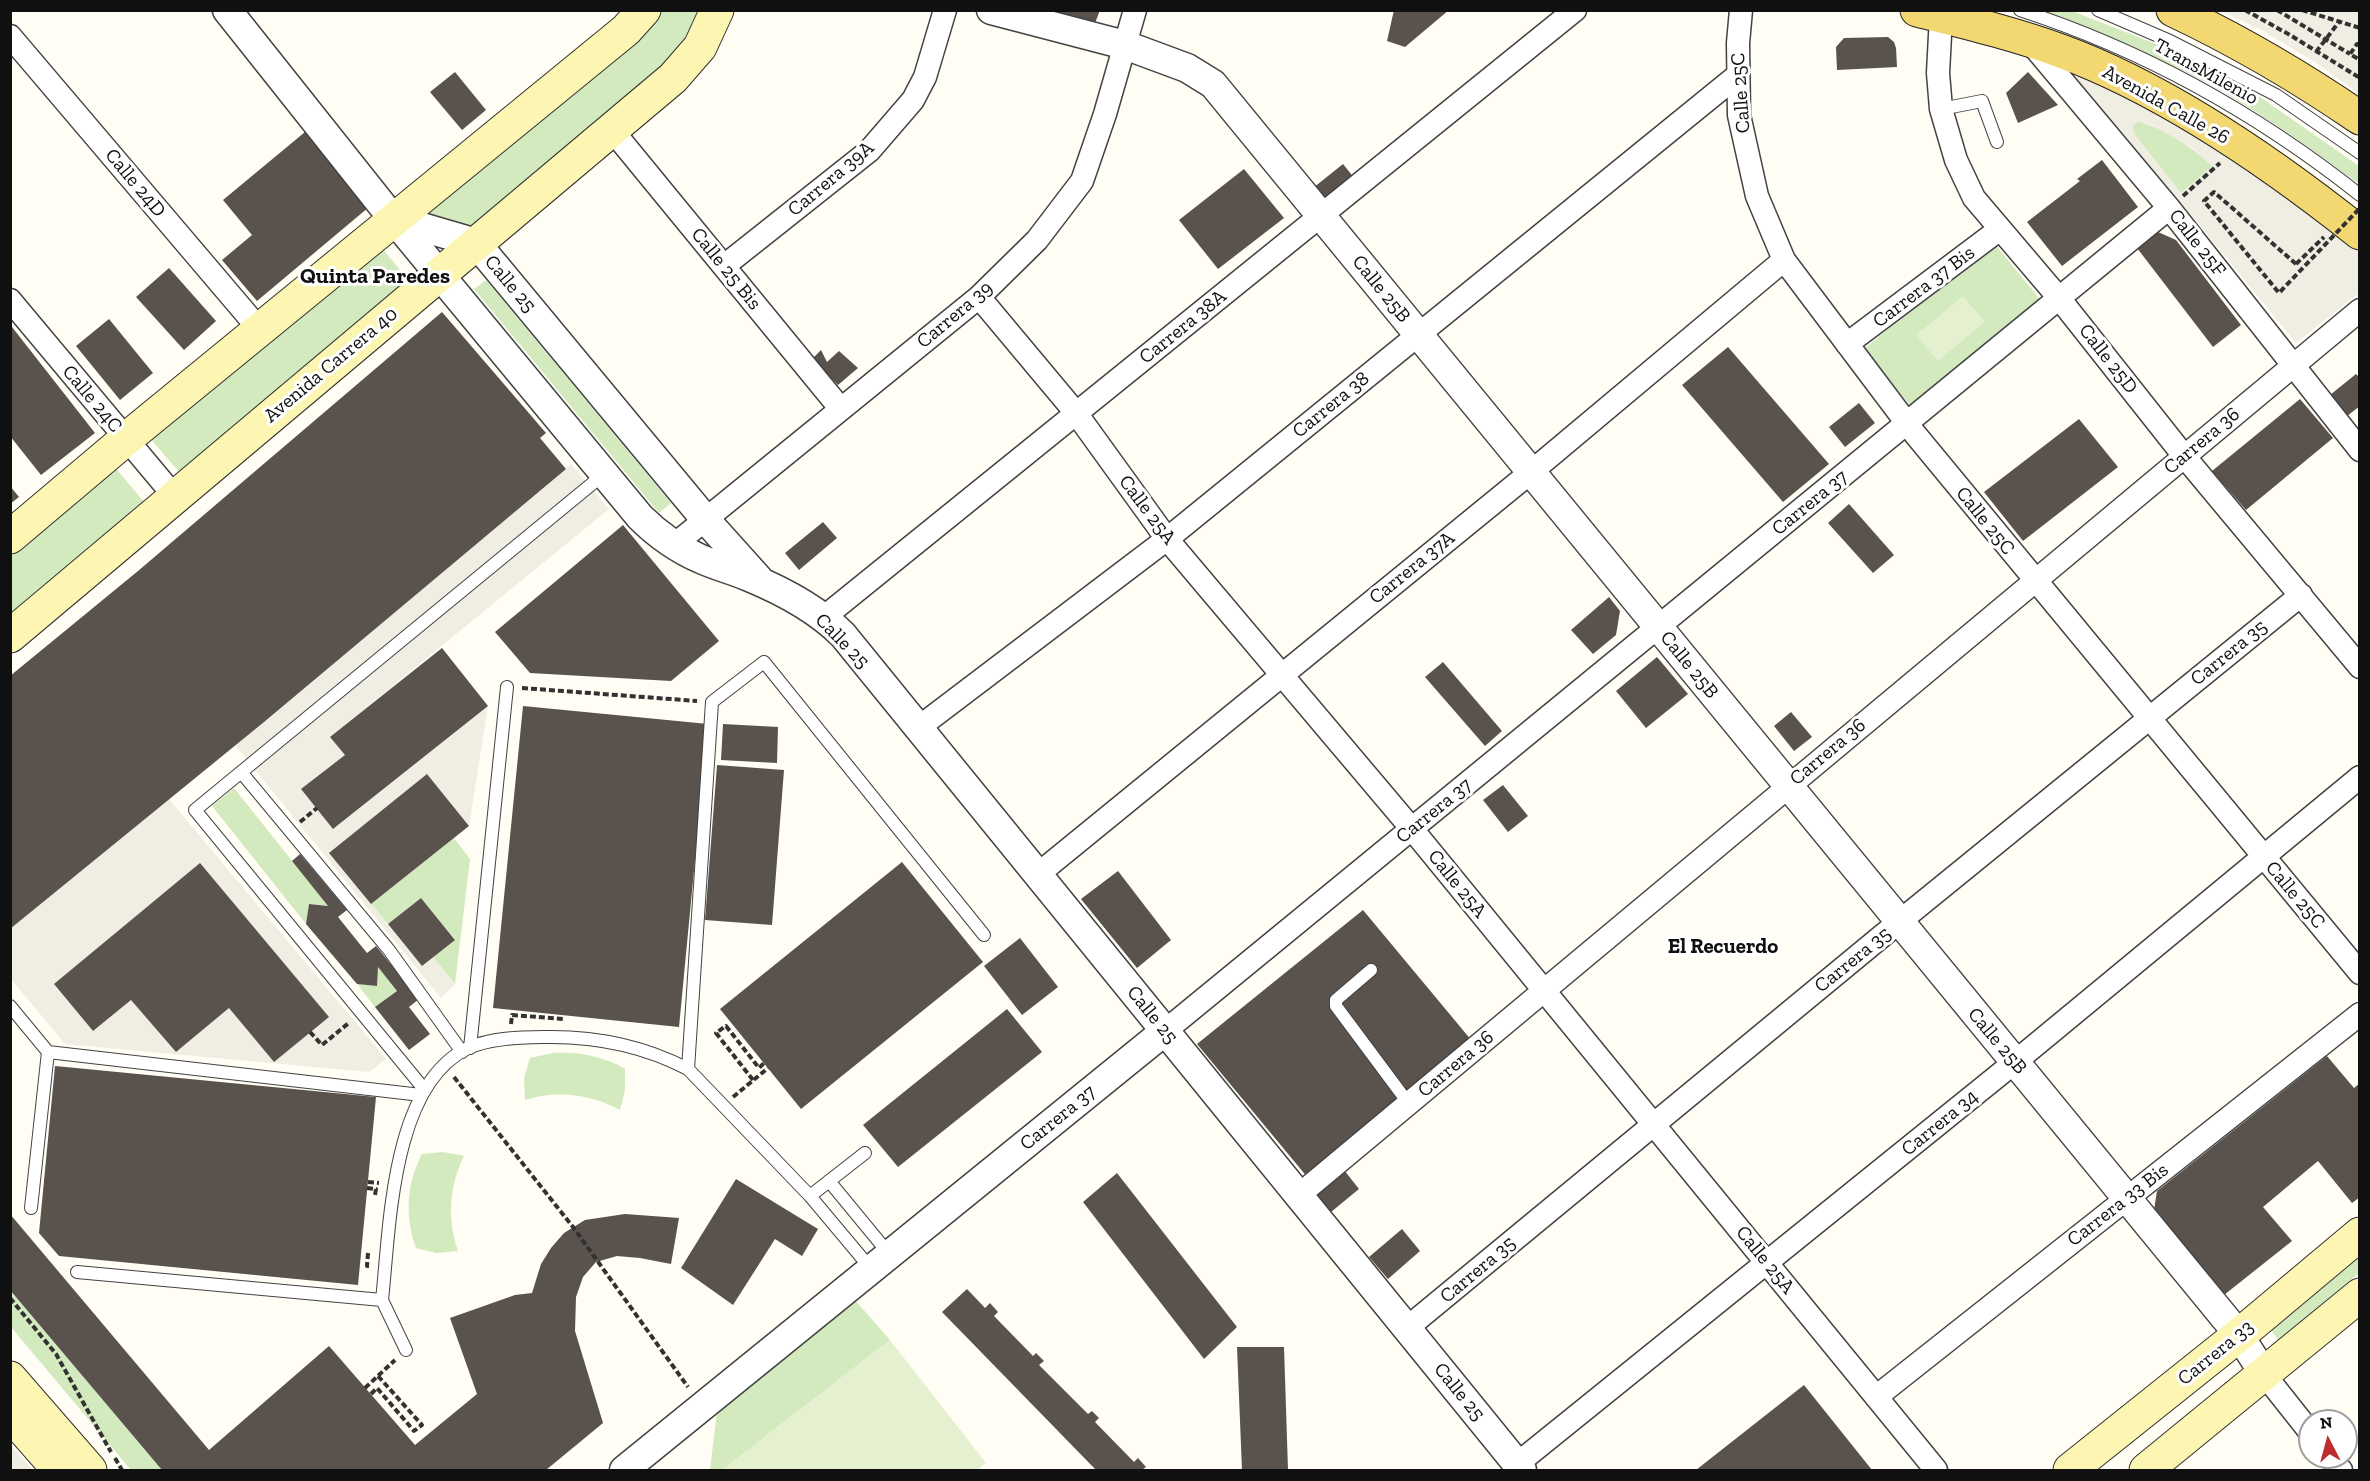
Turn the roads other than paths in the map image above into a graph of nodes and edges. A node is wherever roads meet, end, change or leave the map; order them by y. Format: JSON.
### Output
{"nodes":[{"id":1,"x":228,"y":10,"type":"edge"},
{"id":2,"x":644,"y":10,"type":"edge"},
{"id":3,"x":717,"y":10,"type":"edge"},
{"id":4,"x":945,"y":10,"type":"edge"},
{"id":5,"x":991,"y":10,"type":"edge"},
{"id":6,"x":1135,"y":10,"type":"edge"},
{"id":7,"x":1556,"y":10,"type":"edge"},
{"id":8,"x":1575,"y":10,"type":"edge"},
{"id":9,"x":1742,"y":10,"type":"edge"},
{"id":10,"x":2098,"y":10,"type":"edge"},
{"id":11,"x":2173,"y":10,"type":"edge"},
{"id":12,"x":1929,"y":13,"type":"edge"},
{"id":13,"x":2024,"y":26,"type":"edge"},
{"id":14,"x":10,"y":36,"type":"edge"},
{"id":15,"x":1544,"y":36,"type":"junction"},
{"id":16,"x":1125,"y":45,"type":"junction"},
{"id":17,"x":1738,"y":75,"type":"junction"},
{"id":18,"x":1941,"y":109,"type":"junction"},
{"id":19,"x":2360,"y":118,"type":"edge"},
{"id":20,"x":612,"y":130,"type":"junction"},
{"id":21,"x":1997,"y":142,"type":"dead end"},
{"id":22,"x":2360,"y":153,"type":"edge"},
{"id":23,"x":2169,"y":208,"type":"junction"},
{"id":24,"x":1322,"y":216,"type":"junction"},
{"id":25,"x":394,"y":219,"type":"junction"},
{"id":26,"x":2347,"y":219,"type":"edge"},
{"id":27,"x":2000,"y":229,"type":"junction"},
{"id":28,"x":476,"y":243,"type":"junction"},
{"id":29,"x":1784,"y":260,"type":"junction"},
{"id":30,"x":724,"y":266,"type":"junction"},
{"id":31,"x":440,"y":274,"type":"junction"},
{"id":32,"x":979,"y":297,"type":"junction"},
{"id":33,"x":2060,"y":298,"type":"junction"},
{"id":34,"x":12,"y":303,"type":"edge"},
{"id":35,"x":2360,"y":310,"type":"edge"},
{"id":36,"x":260,"y":330,"type":"junction"},
{"id":37,"x":1418,"y":334,"type":"junction"},
{"id":38,"x":1847,"y":344,"type":"junction"},
{"id":39,"x":2293,"y":366,"type":"junction"},
{"id":40,"x":840,"y":408,"type":"junction"},
{"id":41,"x":1076,"y":413,"type":"junction"},
{"id":42,"x":1906,"y":423,"type":"junction"},
{"id":43,"x":126,"y":439,"type":"junction"},
{"id":44,"x":2360,"y":450,"type":"edge"},
{"id":45,"x":2184,"y":456,"type":"junction"},
{"id":46,"x":1531,"y":472,"type":"junction"},
{"id":47,"x":604,"y":474,"type":"junction"},
{"id":48,"x":175,"y":497,"type":"junction"},
{"id":49,"x":705,"y":519,"type":"junction"},
{"id":50,"x":10,"y":537,"type":"edge"},
{"id":51,"x":1167,"y":539,"type":"junction"},
{"id":52,"x":674,"y":545,"type":"junction"},
{"id":53,"x":2034,"y":580,"type":"junction"},
{"id":54,"x":761,"y":582,"type":"junction"},
{"id":55,"x":2301,"y":595,"type":"junction"},
{"id":56,"x":823,"y":618,"type":"junction"},
{"id":57,"x":1658,"y":627,"type":"junction"},
{"id":58,"x":10,"y":636,"type":"edge"},
{"id":59,"x":2356,"y":657,"type":"edge"},
{"id":60,"x":1282,"y":673,"type":"junction"},
{"id":61,"x":507,"y":687,"type":"road end"},
{"id":62,"x":2149,"y":719,"type":"junction"},
{"id":63,"x":918,"y":728,"type":"junction"},
{"id":64,"x":241,"y":772,"type":"junction"},
{"id":65,"x":2360,"y":777,"type":"edge"},
{"id":66,"x":1788,"y":786,"type":"junction"},
{"id":67,"x":1412,"y":829,"type":"junction"},
{"id":68,"x":2263,"y":857,"type":"junction"},
{"id":69,"x":1037,"y":875,"type":"junction"},
{"id":70,"x":1899,"y":922,"type":"junction"},
{"id":71,"x":984,"y":935,"type":"dead end"},
{"id":72,"x":1371,"y":970,"type":"dead end"},
{"id":73,"x":2360,"y":973,"type":"edge"},
{"id":74,"x":1544,"y":990,"type":"junction"},
{"id":75,"x":10,"y":1006,"type":"edge"},
{"id":76,"x":2360,"y":1014,"type":"edge"},
{"id":77,"x":1165,"y":1032,"type":"junction"},
{"id":78,"x":466,"y":1050,"type":"junction"},
{"id":79,"x":48,"y":1052,"type":"junction"},
{"id":80,"x":2015,"y":1062,"type":"junction"},
{"id":81,"x":688,"y":1069,"type":"junction"},
{"id":82,"x":422,"y":1092,"type":"junction"},
{"id":83,"x":1409,"y":1104,"type":"junction"},
{"id":84,"x":1654,"y":1124,"type":"junction"},
{"id":85,"x":865,"y":1153,"type":"dead end"},
{"id":86,"x":829,"y":1181,"type":"junction"},
{"id":87,"x":810,"y":1196,"type":"junction"},
{"id":88,"x":1299,"y":1196,"type":"junction"},
{"id":89,"x":2127,"y":1198,"type":"junction"},
{"id":90,"x":31,"y":1208,"type":"dead end"},
{"id":91,"x":2360,"y":1234,"type":"edge"},
{"id":92,"x":881,"y":1262,"type":"junction"},
{"id":93,"x":1766,"y":1263,"type":"junction"},
{"id":94,"x":76,"y":1272,"type":"dead end"},
{"id":95,"x":2360,"y":1295,"type":"edge"},
{"id":96,"x":382,"y":1300,"type":"junction"},
{"id":97,"x":1407,"y":1328,"type":"junction"},
{"id":98,"x":2240,"y":1335,"type":"junction"},
{"id":99,"x":406,"y":1350,"type":"road end"},
{"id":100,"x":2264,"y":1374,"type":"junction"},
{"id":101,"x":10,"y":1378,"type":"edge"},
{"id":102,"x":1876,"y":1397,"type":"junction"},
{"id":103,"x":10,"y":1414,"type":"edge"},
{"id":104,"x":2298,"y":1417,"type":"edge"},
{"id":105,"x":1520,"y":1467,"type":"edge"},
{"id":106,"x":59,"y":1470,"type":"edge"},
{"id":107,"x":90,"y":1470,"type":"edge"},
{"id":108,"x":624,"y":1470,"type":"edge"},
{"id":109,"x":1936,"y":1470,"type":"edge"},
{"id":110,"x":2070,"y":1470,"type":"edge"},
{"id":111,"x":2146,"y":1470,"type":"edge"}],
"edges":[{"from":1,"to":25,"type":"street","name":"Calle 25"},
{"from":2,"to":25,"type":"main road"},
{"from":3,"to":20,"type":"main road","name":"Avenida Carrera 40"},
{"from":4,"to":30,"type":"street","name":"Carrera 39A"},
{"from":5,"to":16,"type":"street","name":"Calle 25B"},
{"from":6,"to":16,"type":"street","name":"Carrera 39"},
{"from":7,"to":15,"type":"street","name":"Carrera 38A"},
{"from":8,"to":15,"type":"street","name":"Carrera 38A"},
{"from":9,"to":17,"type":"street","name":"Calle 25C"},
{"from":10,"to":22,"type":"lane","name":"TransMilenio"},
{"from":11,"to":19,"type":"main road"},
{"from":12,"to":13,"type":"main road","name":"Avenida Calle 26"},
{"from":12,"to":18,"type":"street","name":"Calle 25D"},
{"from":13,"to":23,"type":"street","name":"Calle 25F"},
{"from":13,"to":26,"type":"main road","name":"Avenida Calle 26"},
{"from":13,"to":26,"type":"lane","name":"TransMilenio"},
{"from":14,"to":36,"type":"street","name":"Calle 24D"},
{"from":15,"to":24,"type":"street","name":"Carrera 38A"},
{"from":16,"to":24,"type":"street","name":"Calle 25B"},
{"from":16,"to":32,"type":"street","name":"Carrera 39"},
{"from":17,"to":29,"type":"street","name":"Calle 25C"},
{"from":17,"to":37,"type":"street","name":"Carrera 38"},
{"from":18,"to":21,"type":"lane"},
{"from":18,"to":27,"type":"street","name":"Calle 25D"},
{"from":20,"to":28,"type":"main road","name":"Avenida Carrera 40"},
{"from":20,"to":30,"type":"street","name":"Calle 25 Bis"},
{"from":23,"to":33,"type":"street","name":"Carrera 37"},
{"from":23,"to":39,"type":"street","name":"Calle 25F"},
{"from":24,"to":37,"type":"street","name":"Calle 25B"},
{"from":24,"to":41,"type":"street","name":"Carrera 38A"},
{"from":25,"to":28,"type":"street","name":"Calle 25"},
{"from":25,"to":31,"type":"street","name":"Calle 25"},
{"from":25,"to":36,"type":"main road"},
{"from":27,"to":33,"type":"street","name":"Calle 25D"},
{"from":27,"to":38,"type":"street","name":"Carrera 37 Bis"},
{"from":28,"to":31,"type":"main road","name":"Avenida Carrera 40"},
{"from":28,"to":49,"type":"street","name":"Calle 25"},
{"from":29,"to":38,"type":"street","name":"Calle 25C"},
{"from":29,"to":46,"type":"street","name":"Carrera 37A"},
{"from":30,"to":40,"type":"street","name":"Calle 25 Bis"},
{"from":31,"to":47,"type":"street","name":"Calle 25"},
{"from":31,"to":48,"type":"main road","name":"Avenida Carrera 40"},
{"from":32,"to":40,"type":"street","name":"Carrera 39"},
{"from":32,"to":41,"type":"street","name":"Calle 25A"},
{"from":33,"to":42,"type":"street","name":"Carrera 37"},
{"from":33,"to":45,"type":"street","name":"Calle 25D"},
{"from":34,"to":43,"type":"street","name":"Calle 24C"},
{"from":35,"to":39,"type":"street","name":"Carrera 36"},
{"from":36,"to":43,"type":"main road"},
{"from":37,"to":46,"type":"street","name":"Calle 25B"},
{"from":37,"to":51,"type":"street","name":"Carrera 38"},
{"from":38,"to":42,"type":"street","name":"Calle 25C"},
{"from":39,"to":44,"type":"street","name":"Calle 25F"},
{"from":39,"to":45,"type":"street","name":"Carrera 36"},
{"from":40,"to":49,"type":"street","name":"Carrera 39"},
{"from":41,"to":51,"type":"street","name":"Calle 25A"},
{"from":41,"to":56,"type":"street","name":"Carrera 38A"},
{"from":42,"to":53,"type":"street","name":"Calle 25C"},
{"from":42,"to":57,"type":"street","name":"Carrera 37"},
{"from":43,"to":48,"type":"street","name":"Calle 24C"},
{"from":43,"to":50,"type":"main road"},
{"from":45,"to":53,"type":"street","name":"Carrera 36"},
{"from":45,"to":55,"type":"street","name":"Calle 25D"},
{"from":46,"to":57,"type":"street","name":"Calle 25B"},
{"from":46,"to":60,"type":"street","name":"Carrera 37A"},
{"from":47,"to":52,"type":"street","name":"Calle 25"},
{"from":47,"to":64,"type":"lane"},
{"from":48,"to":58,"type":"main road","name":"Avenida Carrera 40"},
{"from":49,"to":52,"type":"street","name":"Carrera 39"},
{"from":49,"to":54,"type":"street","name":"Calle 25"},
{"from":51,"to":60,"type":"street","name":"Calle 25A"},
{"from":51,"to":63,"type":"street","name":"Carrera 38"},
{"from":52,"to":54,"type":"street","name":"Calle 25"},
{"from":53,"to":62,"type":"street","name":"Calle 25C"},
{"from":53,"to":66,"type":"street","name":"Carrera 36"},
{"from":54,"to":56,"type":"street","name":"Calle 25"},
{"from":55,"to":59,"type":"street","name":"Calle 25D"},
{"from":55,"to":62,"type":"street","name":"Carrera 35"},
{"from":56,"to":63,"type":"street","name":"Calle 25"},
{"from":57,"to":66,"type":"street","name":"Calle 25B"},
{"from":57,"to":67,"type":"street","name":"Carrera 37"},
{"from":60,"to":67,"type":"street","name":"Calle 25A"},
{"from":60,"to":69,"type":"street","name":"Carrera 37A"},
{"from":61,"to":78,"type":"lane"},
{"from":62,"to":68,"type":"street","name":"Calle 25C"},
{"from":62,"to":70,"type":"street","name":"Carrera 35"},
{"from":63,"to":69,"type":"street","name":"Calle 25"},
{"from":64,"to":78,"type":"lane"},
{"from":64,"to":82,"type":"lane"},
{"from":65,"to":68,"type":"street","name":"Carrera 34"},
{"from":66,"to":70,"type":"street","name":"Calle 25B"},
{"from":66,"to":74,"type":"street","name":"Carrera 36"},
{"from":67,"to":74,"type":"street","name":"Calle 25A"},
{"from":67,"to":77,"type":"street","name":"Carrera 37"},
{"from":68,"to":73,"type":"street","name":"Calle 25C"},
{"from":68,"to":80,"type":"street","name":"Carrera 34"},
{"from":69,"to":77,"type":"street","name":"Calle 25"},
{"from":70,"to":80,"type":"street","name":"Calle 25B"},
{"from":70,"to":84,"type":"street","name":"Carrera 35"},
{"from":71,"to":81,"type":"lane"},
{"from":72,"to":83,"type":"lane"},
{"from":74,"to":83,"type":"street","name":"Carrera 36"},
{"from":74,"to":84,"type":"street","name":"Calle 25A"},
{"from":75,"to":79,"type":"lane"},
{"from":76,"to":89,"type":"street","name":"Carrera 33 Bis"},
{"from":77,"to":88,"type":"street","name":"Calle 25"},
{"from":77,"to":92,"type":"street","name":"Carrera 37"},
{"from":78,"to":81,"type":"lane"},
{"from":78,"to":82,"type":"lane"},
{"from":79,"to":82,"type":"lane"},
{"from":79,"to":90,"type":"lane"},
{"from":80,"to":89,"type":"street","name":"Calle 25B"},
{"from":80,"to":93,"type":"street","name":"Carrera 34"},
{"from":81,"to":87,"type":"lane"},
{"from":82,"to":96,"type":"lane"},
{"from":83,"to":88,"type":"street","name":"Carrera 36"},
{"from":84,"to":93,"type":"street","name":"Calle 25A"},
{"from":84,"to":97,"type":"street","name":"Carrera 35"},
{"from":85,"to":86,"type":"lane"},
{"from":86,"to":87,"type":"lane"},
{"from":86,"to":92,"type":"lane"},
{"from":87,"to":92,"type":"lane"},
{"from":88,"to":97,"type":"street","name":"Calle 25"},
{"from":89,"to":98,"type":"street","name":"Calle 25B"},
{"from":89,"to":102,"type":"street","name":"Carrera 33 Bis"},
{"from":91,"to":98,"type":"main road","name":"Carrera 33"},
{"from":92,"to":108,"type":"street","name":"Carrera 37"},
{"from":93,"to":102,"type":"street","name":"Calle 25A"},
{"from":93,"to":105,"type":"street","name":"Carrera 34"},
{"from":94,"to":96,"type":"lane"},
{"from":95,"to":100,"type":"main road"},
{"from":96,"to":99,"type":"lane"},
{"from":97,"to":105,"type":"street","name":"Calle 25"},
{"from":98,"to":100,"type":"street","name":"Calle 25B"},
{"from":98,"to":110,"type":"main road","name":"Carrera 33"},
{"from":100,"to":104,"type":"street","name":"Calle 25B"},
{"from":100,"to":111,"type":"main road"},
{"from":101,"to":107,"type":"main road"},
{"from":102,"to":109,"type":"street","name":"Calle 25A"},
{"from":103,"to":106,"type":"main road"}]}
